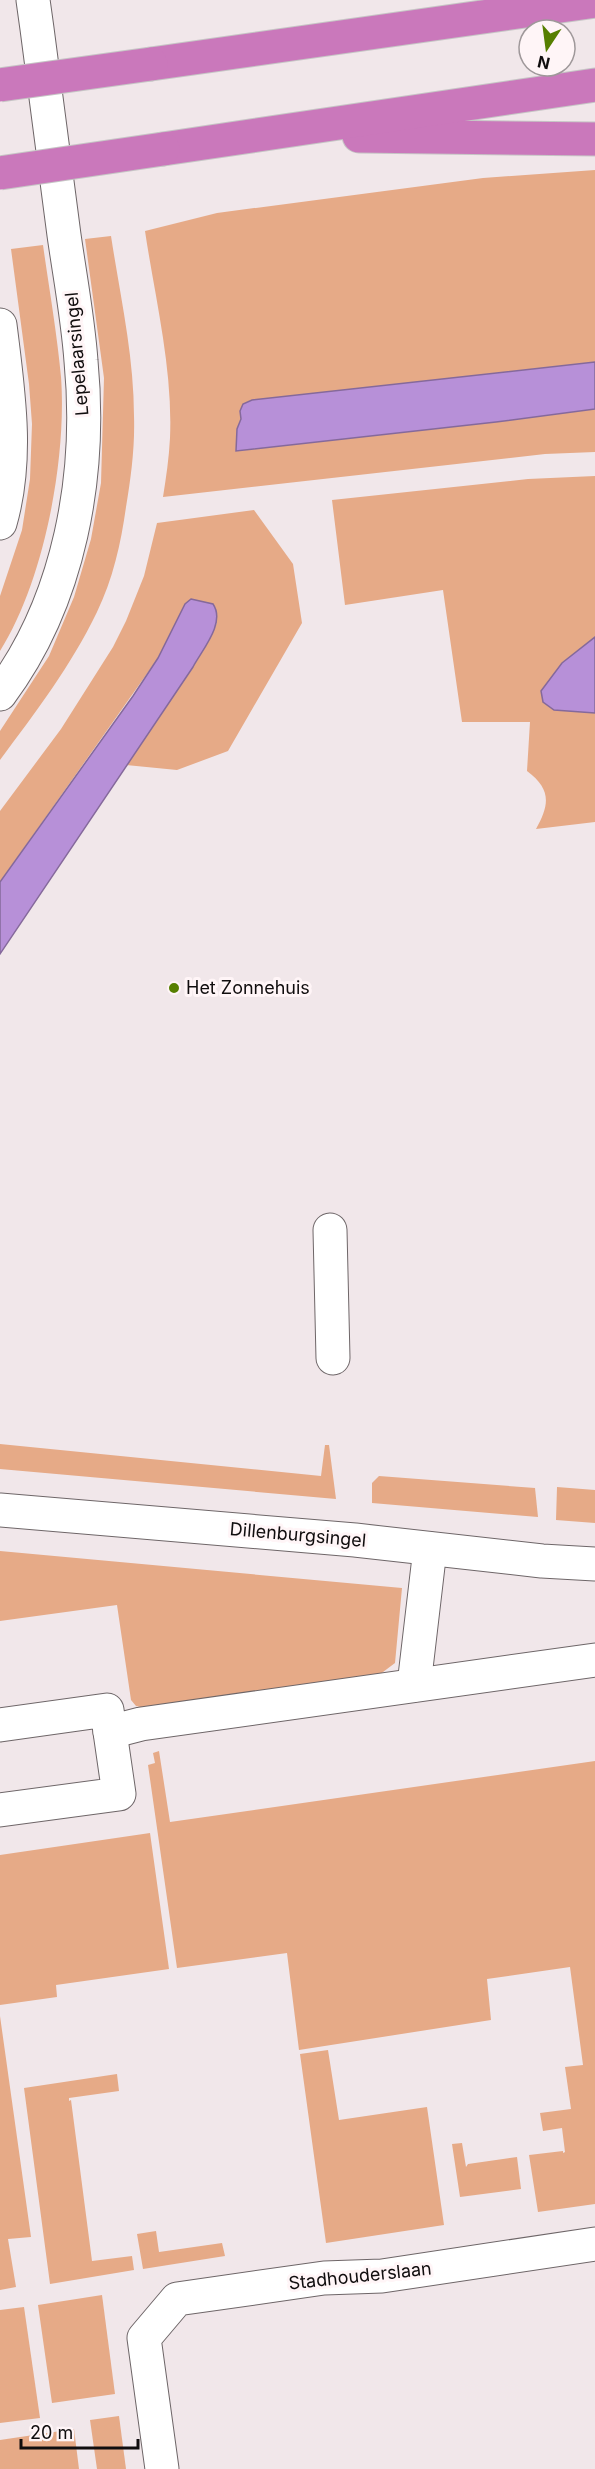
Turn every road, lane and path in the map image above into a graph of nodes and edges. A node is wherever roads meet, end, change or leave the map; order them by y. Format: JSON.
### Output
{"nodes":[{"id":1,"x":33,"y":0,"type":"edge"},
{"id":2,"x":595,"y":1,"type":"edge"},
{"id":3,"x":595,"y":85,"type":"edge"},
{"id":4,"x":0,"y":86,"type":"edge"},
{"id":5,"x":259,"y":135,"type":"junction"},
{"id":6,"x":595,"y":139,"type":"edge"},
{"id":7,"x":0,"y":173,"type":"edge"},
{"id":8,"x":0,"y":325,"type":"edge"},
{"id":9,"x":0,"y":523,"type":"edge"},
{"id":10,"x":0,"y":694,"type":"edge"},
{"id":11,"x":330,"y":1230,"type":"dead end"},
{"id":12,"x":333,"y":1358,"type":"dead end"},
{"id":13,"x":0,"y":1510,"type":"edge"},
{"id":14,"x":430,"y":1549,"type":"junction"},
{"id":15,"x":595,"y":1564,"type":"edge"},
{"id":16,"x":595,"y":1660,"type":"edge"},
{"id":17,"x":414,"y":1685,"type":"junction"},
{"id":18,"x":0,"y":1725,"type":"edge"},
{"id":19,"x":110,"y":1732,"type":"junction"},
{"id":20,"x":0,"y":1810,"type":"edge"},
{"id":21,"x":595,"y":2244,"type":"edge"},
{"id":22,"x":162,"y":2469,"type":"edge"}],
"edges":[{"from":1,"to":10,"type":"street","name":"Lepelaarsingel"},
{"from":2,"to":4,"type":"highway","bridge":true},
{"from":3,"to":5,"type":"highway"},
{"from":5,"to":6,"type":"highway"},
{"from":5,"to":7,"type":"highway","bridge":true},
{"from":8,"to":9,"type":"street"},
{"from":11,"to":12,"type":"street"},
{"from":13,"to":14,"type":"street","name":"Dillenburgsingel"},
{"from":14,"to":15,"type":"street","name":"Dillenburgsingel"},
{"from":14,"to":17,"type":"street"},
{"from":16,"to":17,"type":"street"},
{"from":17,"to":19,"type":"street"},
{"from":18,"to":19,"type":"street"},
{"from":19,"to":20,"type":"street"},
{"from":21,"to":22,"type":"street","name":"Stadhouderslaan"}]}
